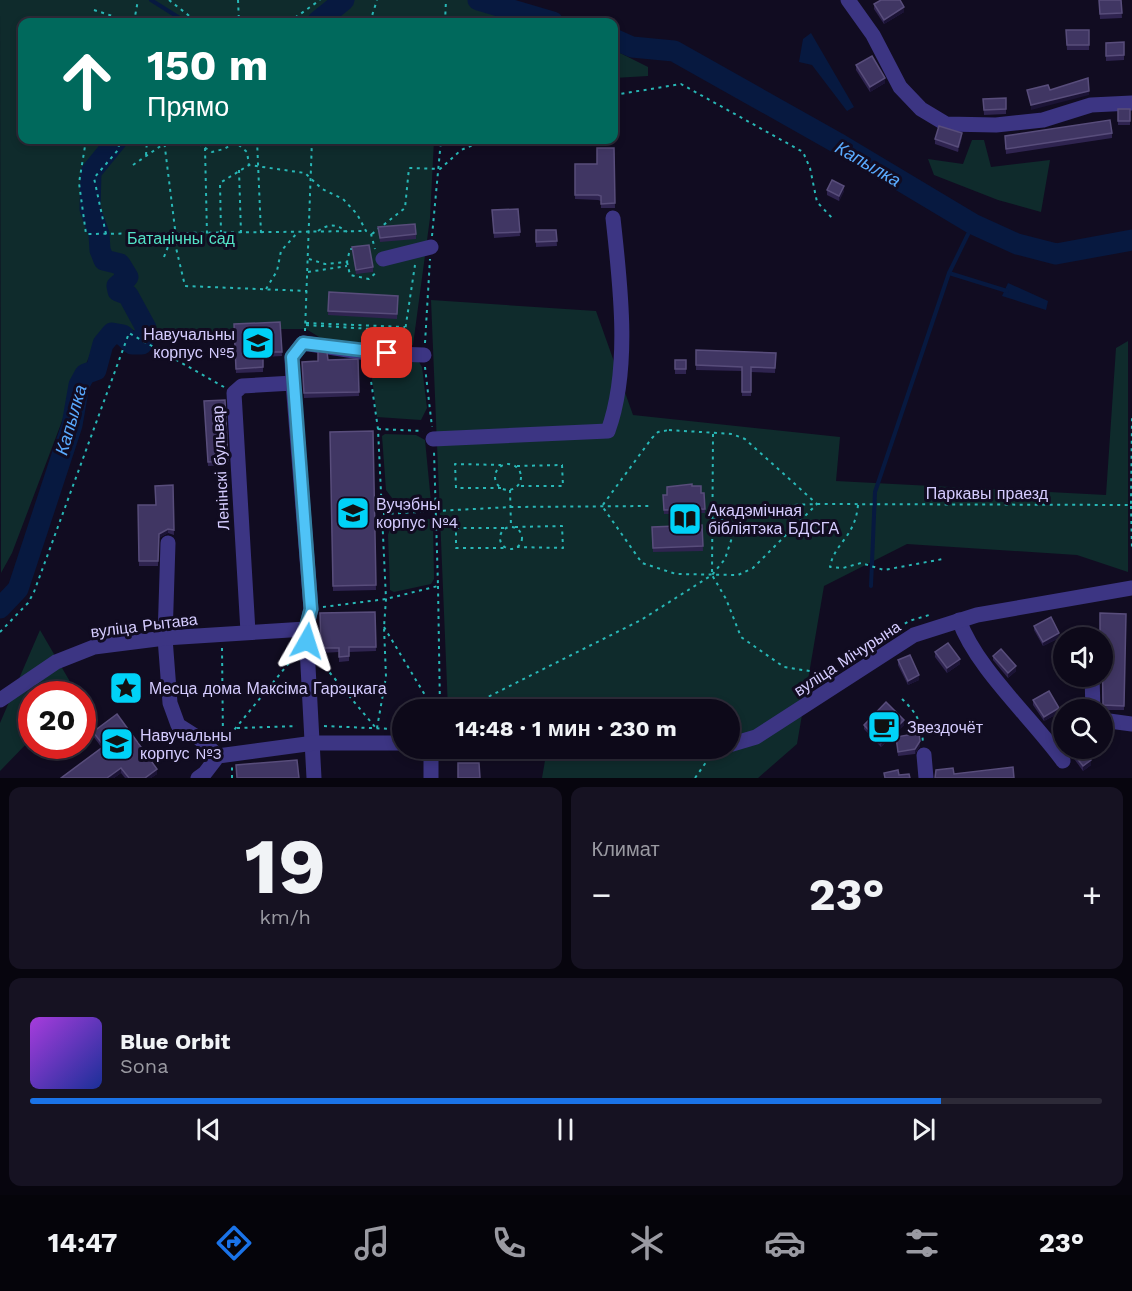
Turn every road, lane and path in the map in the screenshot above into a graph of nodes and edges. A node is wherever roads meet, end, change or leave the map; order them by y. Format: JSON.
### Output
{"nodes":[{"id":1,"x":138,"y":0,"type":"edge"},
{"id":2,"x":169,"y":0,"type":"edge"},
{"id":3,"x":238,"y":0,"type":"edge"},
{"id":4,"x":320,"y":0,"type":"edge"},
{"id":5,"x":377,"y":0,"type":"edge"},
{"id":6,"x":446,"y":0,"type":"edge"},
{"id":7,"x":848,"y":0,"type":"edge"},
{"id":8,"x":94,"y":10,"type":"dead end"},
{"id":9,"x":120,"y":18,"type":"edge"},
{"id":10,"x":134,"y":18,"type":"edge"},
{"id":11,"x":192,"y":18,"type":"edge"},
{"id":12,"x":239,"y":18,"type":"edge"},
{"id":13,"x":295,"y":18,"type":"edge"},
{"id":14,"x":371,"y":18,"type":"edge"},
{"id":15,"x":445,"y":18,"type":"edge"},
{"id":16,"x":618,"y":94,"type":"edge"},
{"id":17,"x":1132,"y":103,"type":"edge"},
{"id":18,"x":85,"y":144,"type":"edge"},
{"id":19,"x":119,"y":144,"type":"edge"},
{"id":20,"x":147,"y":144,"type":"edge"},
{"id":21,"x":160,"y":144,"type":"edge"},
{"id":22,"x":164,"y":144,"type":"edge"},
{"id":23,"x":198,"y":144,"type":"edge"},
{"id":24,"x":231,"y":144,"type":"edge"},
{"id":25,"x":238,"y":144,"type":"edge"},
{"id":26,"x":257,"y":144,"type":"edge"},
{"id":27,"x":312,"y":144,"type":"edge"},
{"id":28,"x":475,"y":144,"type":"edge"},
{"id":29,"x":205,"y":148,"type":"junction"},
{"id":30,"x":146,"y":155,"type":"junction"},
{"id":31,"x":133,"y":165,"type":"dead end"},
{"id":32,"x":249,"y":165,"type":"junction"},
{"id":33,"x":260,"y":168,"type":"junction"},
{"id":34,"x":239,"y":170,"type":"junction"},
{"id":35,"x":310,"y":177,"type":"junction"},
{"id":36,"x":613,"y":218,"type":"dead end"},
{"id":37,"x":834,"y":220,"type":"dead end"},
{"id":38,"x":366,"y":231,"type":"junction"},
{"id":39,"x":298,"y":232,"type":"junction"},
{"id":40,"x":310,"y":232,"type":"junction"},
{"id":41,"x":317,"y":232,"type":"junction"},
{"id":42,"x":346,"y":232,"type":"junction"},
{"id":43,"x":241,"y":233,"type":"junction"},
{"id":44,"x":261,"y":233,"type":"junction"},
{"id":45,"x":106,"y":234,"type":"junction"},
{"id":46,"x":207,"y":234,"type":"junction"},
{"id":47,"x":221,"y":234,"type":"junction"},
{"id":48,"x":371,"y":234,"type":"junction"},
{"id":49,"x":173,"y":235,"type":"junction"},
{"id":50,"x":361,"y":248,"type":"edge"},
{"id":51,"x":424,"y":248,"type":"joint"},
{"id":52,"x":164,"y":257,"type":"dead end"},
{"id":53,"x":309,"y":259,"type":"junction"},
{"id":54,"x":383,"y":259,"type":"junction"},
{"id":55,"x":346,"y":264,"type":"junction"},
{"id":56,"x":308,"y":272,"type":"junction"},
{"id":57,"x":266,"y":289,"type":"junction"},
{"id":58,"x":307,"y":291,"type":"junction"},
{"id":59,"x":306,"y":324,"type":"junction"},
{"id":60,"x":405,"y":329,"type":"junction"},
{"id":61,"x":303,"y":343,"type":"junction"},
{"id":62,"x":368,"y":353,"type":"junction"},
{"id":63,"x":407,"y":354,"type":"junction"},
{"id":64,"x":424,"y":355,"type":"joint"},
{"id":65,"x":292,"y":383,"type":"junction"},
{"id":66,"x":234,"y":393,"type":"junction"},
{"id":67,"x":1132,"y":418,"type":"edge"},
{"id":68,"x":378,"y":429,"type":"junction"},
{"id":69,"x":713,"y":433,"type":"junction"},
{"id":70,"x":433,"y":439,"type":"joint"},
{"id":71,"x":501,"y":465,"type":"junction"},
{"id":72,"x":517,"y":466,"type":"junction"},
{"id":73,"x":1132,"y":478,"type":"edge"},
{"id":74,"x":518,"y":486,"type":"junction"},
{"id":75,"x":501,"y":488,"type":"junction"},
{"id":76,"x":510,"y":490,"type":"junction"},
{"id":77,"x":817,"y":504,"type":"junction"},
{"id":78,"x":858,"y":505,"type":"junction"},
{"id":79,"x":1131,"y":505,"type":"edge"},
{"id":80,"x":602,"y":506,"type":"junction"},
{"id":81,"x":650,"y":506,"type":"dead end"},
{"id":82,"x":510,"y":507,"type":"junction"},
{"id":83,"x":436,"y":512,"type":"junction"},
{"id":84,"x":382,"y":514,"type":"junction"},
{"id":85,"x":712,"y":519,"type":"junction"},
{"id":86,"x":737,"y":521,"type":"junction"},
{"id":87,"x":513,"y":527,"type":"junction"},
{"id":88,"x":504,"y":528,"type":"junction"},
{"id":89,"x":168,"y":543,"type":"dead end"},
{"id":90,"x":517,"y":547,"type":"junction"},
{"id":91,"x":506,"y":548,"type":"junction"},
{"id":92,"x":1132,"y":551,"type":"edge"},
{"id":93,"x":943,"y":559,"type":"dead end"},
{"id":94,"x":712,"y":575,"type":"junction"},
{"id":95,"x":438,"y":586,"type":"junction"},
{"id":96,"x":1132,"y":588,"type":"edge"},
{"id":97,"x":386,"y":599,"type":"junction"},
{"id":98,"x":311,"y":609,"type":"junction"},
{"id":99,"x":959,"y":620,"type":"junction"},
{"id":100,"x":384,"y":627,"type":"junction"},
{"id":101,"x":306,"y":628,"type":"junction"},
{"id":102,"x":0,"y":632,"type":"edge"},
{"id":103,"x":248,"y":632,"type":"junction"},
{"id":104,"x":221,"y":634,"type":"junction"},
{"id":105,"x":165,"y":638,"type":"junction"},
{"id":106,"x":308,"y":654,"type":"junction"},
{"id":107,"x":840,"y":683,"type":"junction"},
{"id":108,"x":427,"y":699,"type":"edge"},
{"id":109,"x":440,"y":699,"type":"edge"},
{"id":110,"x":484,"y":699,"type":"edge"},
{"id":111,"x":902,"y":699,"type":"dead end"},
{"id":112,"x":0,"y":700,"type":"edge"},
{"id":113,"x":1113,"y":721,"type":"edge"},
{"id":114,"x":1132,"y":724,"type":"edge"},
{"id":115,"x":392,"y":742,"type":"edge"},
{"id":116,"x":740,"y":742,"type":"edge"},
{"id":117,"x":314,"y":743,"type":"junction"},
{"id":118,"x":924,"y":755,"type":"joint"},
{"id":119,"x":218,"y":756,"type":"junction"},
{"id":120,"x":431,"y":759,"type":"edge"},
{"id":121,"x":708,"y":759,"type":"edge"},
{"id":122,"x":1063,"y":761,"type":"dead end"},
{"id":123,"x":201,"y":777,"type":"edge"},
{"id":124,"x":314,"y":778,"type":"edge"},
{"id":125,"x":431,"y":778,"type":"edge"},
{"id":126,"x":695,"y":778,"type":"edge"},
{"id":127,"x":926,"y":778,"type":"edge"}],
"edges":[{"from":1,"to":10,"type":"path"},
{"from":2,"to":11,"type":"path"},
{"from":3,"to":12,"type":"path"},
{"from":4,"to":13,"type":"path"},
{"from":5,"to":14,"type":"path"},
{"from":6,"to":15,"type":"path"},
{"from":7,"to":17,"type":"street"},
{"from":8,"to":9,"type":"path"},
{"from":16,"to":37,"type":"path"},
{"from":18,"to":45,"type":"path"},
{"from":19,"to":45,"type":"path"},
{"from":20,"to":30,"type":"path"},
{"from":21,"to":30,"type":"path"},
{"from":22,"to":49,"type":"path"},
{"from":23,"to":29,"type":"path"},
{"from":24,"to":29,"type":"path"},
{"from":25,"to":32,"type":"path"},
{"from":26,"to":33,"type":"path"},
{"from":27,"to":35,"type":"path"},
{"from":28,"to":48,"type":"path"},
{"from":29,"to":46,"type":"path"},
{"from":30,"to":31,"type":"path"},
{"from":32,"to":33,"type":"path"},
{"from":32,"to":34,"type":"path"},
{"from":33,"to":35,"type":"path"},
{"from":33,"to":44,"type":"path"},
{"from":34,"to":43,"type":"path"},
{"from":34,"to":47,"type":"path"},
{"from":35,"to":38,"type":"path"},
{"from":35,"to":40,"type":"path"},
{"from":36,"to":70,"type":"street"},
{"from":38,"to":42,"type":"path"},
{"from":38,"to":48,"type":"path"},
{"from":39,"to":40,"type":"path"},
{"from":39,"to":44,"type":"path"},
{"from":39,"to":57,"type":"path"},
{"from":40,"to":41,"type":"path"},
{"from":40,"to":53,"type":"path"},
{"from":41,"to":42,"type":"path"},
{"from":41,"to":42,"type":"path"},
{"from":43,"to":44,"type":"path"},
{"from":43,"to":47,"type":"path"},
{"from":45,"to":49,"type":"path"},
{"from":46,"to":47,"type":"path"},
{"from":46,"to":49,"type":"path"},
{"from":48,"to":54,"type":"path"},
{"from":49,"to":52,"type":"path"},
{"from":49,"to":57,"type":"path"},
{"from":50,"to":55,"type":"path"},
{"from":51,"to":54,"type":"street"},
{"from":51,"to":60,"type":"path"},
{"from":53,"to":55,"type":"path"},
{"from":53,"to":56,"type":"path"},
{"from":54,"to":55,"type":"path"},
{"from":55,"to":56,"type":"path"},
{"from":56,"to":58,"type":"path"},
{"from":57,"to":58,"type":"path"},
{"from":58,"to":59,"type":"path"},
{"from":59,"to":60,"type":"path"},
{"from":59,"to":61,"type":"path"},
{"from":60,"to":63,"type":"path"},
{"from":61,"to":62,"type":"street"},
{"from":61,"to":65,"type":"street"},
{"from":62,"to":63,"type":"street"},
{"from":62,"to":68,"type":"path"},
{"from":63,"to":64,"type":"street"},
{"from":64,"to":68,"type":"path"},
{"from":65,"to":66,"type":"street","name":"Ленінскі бульвар"},
{"from":65,"to":98,"type":"street"},
{"from":66,"to":102,"type":"path"},
{"from":66,"to":103,"type":"street","name":"Ленінскі бульвар"},
{"from":67,"to":73,"type":"path"},
{"from":68,"to":84,"type":"path"},
{"from":69,"to":77,"type":"path"},
{"from":69,"to":80,"type":"path"},
{"from":69,"to":85,"type":"path"},
{"from":70,"to":83,"type":"path"},
{"from":71,"to":72,"type":"path"},
{"from":71,"to":75,"type":"path"},
{"from":71,"to":75,"type":"path"},
{"from":72,"to":74,"type":"path"},
{"from":72,"to":74,"type":"path"},
{"from":73,"to":79,"type":"path"},
{"from":74,"to":76,"type":"path"},
{"from":75,"to":76,"type":"path"},
{"from":76,"to":82,"type":"path"},
{"from":77,"to":78,"type":"path","name":"Паркавы праезд"},
{"from":77,"to":86,"type":"path","name":"Паркавы праезд"},
{"from":77,"to":94,"type":"path"},
{"from":78,"to":79,"type":"path","name":"Паркавы праезд"},
{"from":78,"to":93,"type":"path"},
{"from":79,"to":92,"type":"path"},
{"from":80,"to":81,"type":"path"},
{"from":80,"to":82,"type":"path"},
{"from":80,"to":94,"type":"path"},
{"from":82,"to":83,"type":"path"},
{"from":82,"to":87,"type":"path"},
{"from":83,"to":84,"type":"path"},
{"from":83,"to":95,"type":"path"},
{"from":84,"to":97,"type":"path"},
{"from":85,"to":86,"type":"path"},
{"from":85,"to":94,"type":"path"},
{"from":86,"to":94,"type":"path"},
{"from":87,"to":88,"type":"path"},
{"from":87,"to":90,"type":"path"},
{"from":87,"to":90,"type":"path"},
{"from":88,"to":91,"type":"path"},
{"from":88,"to":91,"type":"path"},
{"from":89,"to":105,"type":"street"},
{"from":90,"to":91,"type":"path"},
{"from":94,"to":107,"type":"path"},
{"from":94,"to":110,"type":"path"},
{"from":95,"to":97,"type":"path"},
{"from":95,"to":109,"type":"path"},
{"from":96,"to":99,"type":"street","name":"вуліца Мічурына"},
{"from":97,"to":98,"type":"path"},
{"from":97,"to":100,"type":"path"},
{"from":98,"to":101,"type":"street"},
{"from":99,"to":107,"type":"street","name":"вуліца Мічурына"},
{"from":99,"to":122,"type":"street"},
{"from":100,"to":106,"type":"path"},
{"from":100,"to":108,"type":"path"},
{"from":101,"to":103,"type":"street","name":"вуліца Рытава"},
{"from":101,"to":106,"type":"street"},
{"from":103,"to":104,"type":"street","name":"вуліца Рытава"},
{"from":104,"to":105,"type":"street","name":"вуліца Рытава"},
{"from":104,"to":106,"type":"path"},
{"from":105,"to":112,"type":"street","name":"вуліца Рытава"},
{"from":105,"to":119,"type":"street"},
{"from":106,"to":117,"type":"street"},
{"from":107,"to":116,"type":"street","name":"вуліца Мічурына"},
{"from":111,"to":118,"type":"path"},
{"from":113,"to":114,"type":"street"},
{"from":115,"to":117,"type":"street"},
{"from":117,"to":119,"type":"street"},
{"from":117,"to":124,"type":"street"},
{"from":118,"to":127,"type":"street"},
{"from":119,"to":123,"type":"street"},
{"from":120,"to":125,"type":"street"},
{"from":121,"to":126,"type":"path"}]}
